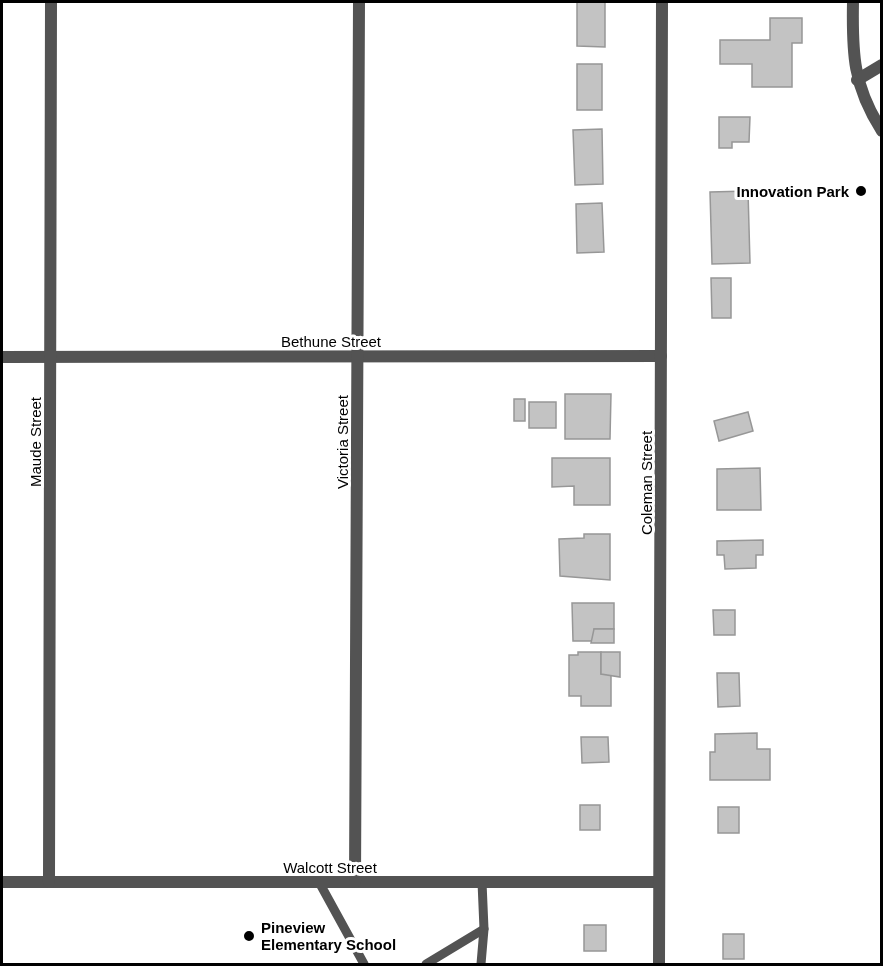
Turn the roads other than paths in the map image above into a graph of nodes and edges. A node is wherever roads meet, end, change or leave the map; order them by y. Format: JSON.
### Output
{"nodes":[{"id":1,"x":51,"y":2,"type":"edge"},
{"id":2,"x":359,"y":2,"type":"edge"},
{"id":3,"x":662,"y":2,"type":"edge"},
{"id":4,"x":853,"y":2,"type":"edge"},
{"id":5,"x":882,"y":64,"type":"edge"},
{"id":6,"x":857,"y":80,"type":"junction"},
{"id":7,"x":882,"y":131,"type":"edge"},
{"id":8,"x":358,"y":356,"type":"junction"},
{"id":9,"x":661,"y":356,"type":"junction"},
{"id":10,"x":2,"y":357,"type":"edge"},
{"id":11,"x":50,"y":357,"type":"junction"},
{"id":12,"x":2,"y":882,"type":"edge"},
{"id":13,"x":49,"y":882,"type":"junction"},
{"id":14,"x":319,"y":882,"type":"junction"},
{"id":15,"x":355,"y":882,"type":"junction"},
{"id":16,"x":482,"y":882,"type":"junction"},
{"id":17,"x":659,"y":882,"type":"junction"},
{"id":18,"x":484,"y":929,"type":"junction"},
{"id":19,"x":364,"y":964,"type":"edge"},
{"id":20,"x":426,"y":964,"type":"edge"},
{"id":21,"x":481,"y":964,"type":"edge"},
{"id":22,"x":659,"y":964,"type":"edge"}],
"edges":[{"from":1,"to":11,"type":"street","name":"Maude Street"},
{"from":2,"to":8,"type":"street","name":"Victoria Street"},
{"from":3,"to":9,"type":"street","name":"Coleman Street"},
{"from":4,"to":6,"type":"street"},
{"from":5,"to":6,"type":"street"},
{"from":6,"to":7,"type":"street"},
{"from":8,"to":9,"type":"street","name":"Bethune Street"},
{"from":8,"to":11,"type":"street","name":"Bethune Street"},
{"from":8,"to":15,"type":"street","name":"Victoria Street"},
{"from":9,"to":17,"type":"street","name":"Coleman Street"},
{"from":10,"to":11,"type":"street","name":"Bethune Street"},
{"from":11,"to":13,"type":"street","name":"Maude Street"},
{"from":12,"to":13,"type":"street","name":"Walcott Street"},
{"from":13,"to":14,"type":"street","name":"Walcott Street"},
{"from":14,"to":15,"type":"street","name":"Walcott Street"},
{"from":14,"to":19,"type":"lane"},
{"from":15,"to":16,"type":"street","name":"Walcott Street"},
{"from":16,"to":17,"type":"street","name":"Walcott Street"},
{"from":16,"to":18,"type":"lane"},
{"from":17,"to":22,"type":"street","name":"Coleman Street"},
{"from":18,"to":20,"type":"lane"},
{"from":18,"to":21,"type":"lane"}]}
